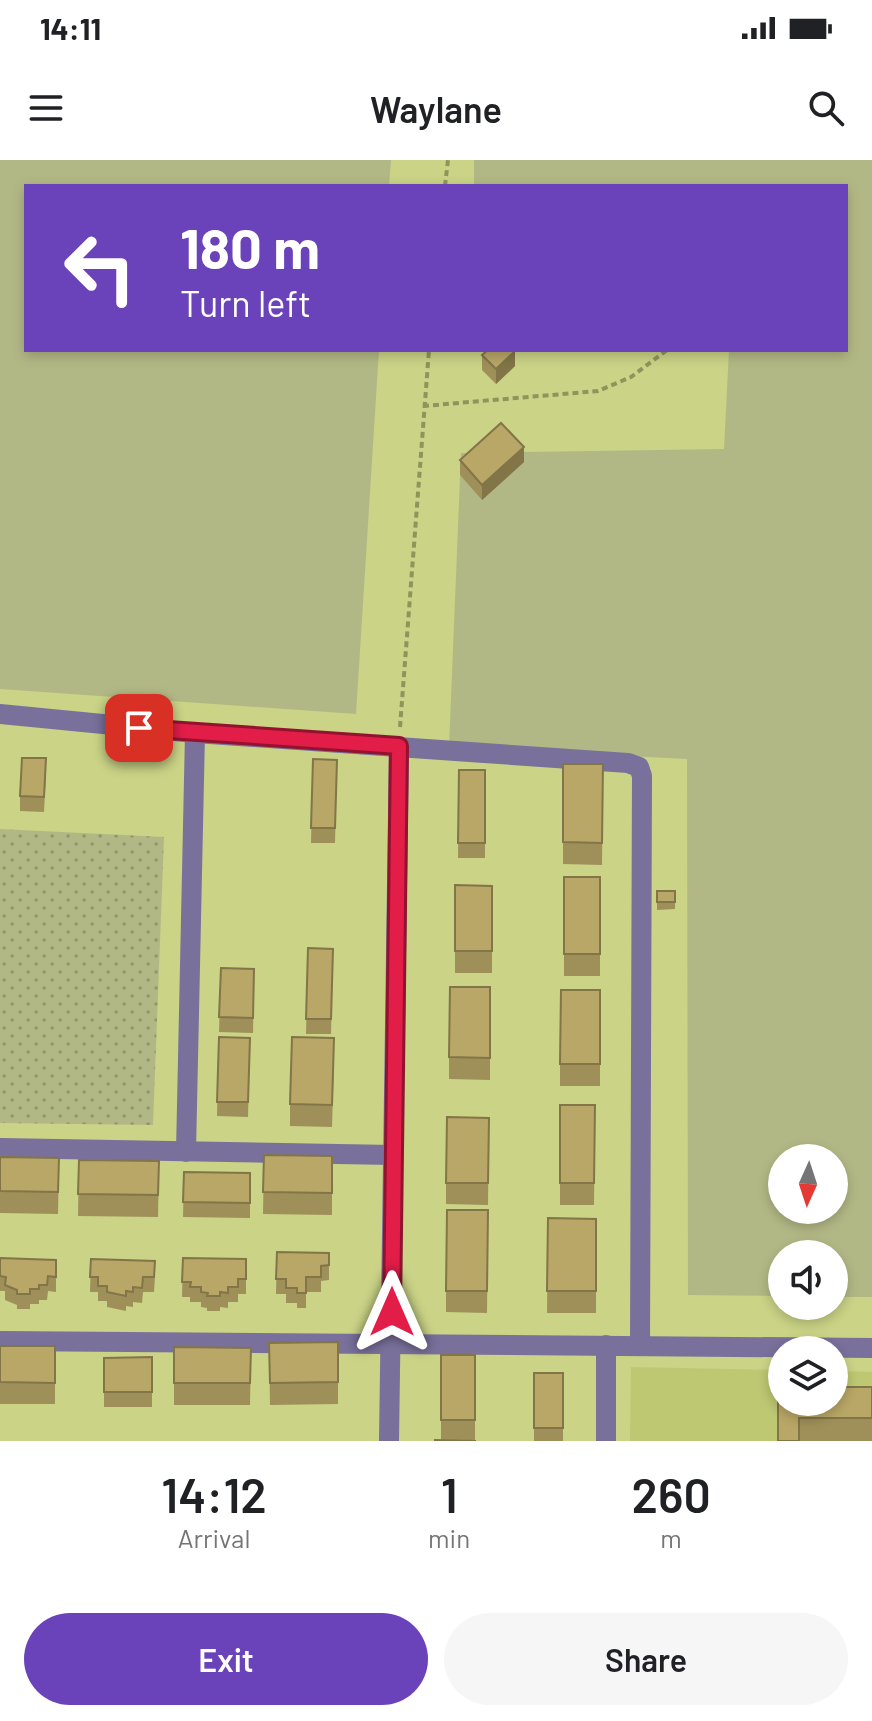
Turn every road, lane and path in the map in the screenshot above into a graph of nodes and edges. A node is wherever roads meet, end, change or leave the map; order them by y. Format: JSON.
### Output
{"nodes":[{"id":1,"x":448,"y":160,"type":"edge"},
{"id":2,"x":445,"y":184,"type":"edge"},
{"id":3,"x":429,"y":352,"type":"edge"},
{"id":4,"x":664,"y":352,"type":"edge"},
{"id":5,"x":423,"y":406,"type":"junction"},
{"id":6,"x":0,"y":714,"type":"edge"},
{"id":7,"x":195,"y":733,"type":"junction"},
{"id":8,"x":399,"y":746,"type":"junction"},
{"id":9,"x":0,"y":1148,"type":"edge"},
{"id":10,"x":186,"y":1152,"type":"junction"},
{"id":11,"x":393,"y":1155,"type":"junction"},
{"id":12,"x":0,"y":1341,"type":"edge"},
{"id":13,"x":392,"y":1344,"type":"junction"},
{"id":14,"x":606,"y":1345,"type":"junction"},
{"id":15,"x":640,"y":1345,"type":"junction"},
{"id":16,"x":872,"y":1348,"type":"edge"},
{"id":17,"x":389,"y":1441,"type":"edge"},
{"id":18,"x":606,"y":1441,"type":"edge"}],
"edges":[{"from":1,"to":2,"type":"path"},
{"from":3,"to":5,"type":"path"},
{"from":4,"to":5,"type":"path"},
{"from":5,"to":8,"type":"path"},
{"from":6,"to":7,"type":"street"},
{"from":7,"to":8,"type":"street"},
{"from":7,"to":10,"type":"street"},
{"from":8,"to":11,"type":"street"},
{"from":8,"to":15,"type":"street"},
{"from":9,"to":10,"type":"street"},
{"from":10,"to":11,"type":"street"},
{"from":11,"to":13,"type":"street"},
{"from":12,"to":13,"type":"street"},
{"from":13,"to":14,"type":"street"},
{"from":13,"to":17,"type":"street"},
{"from":14,"to":15,"type":"street"},
{"from":14,"to":18,"type":"street"},
{"from":15,"to":16,"type":"street"}]}
